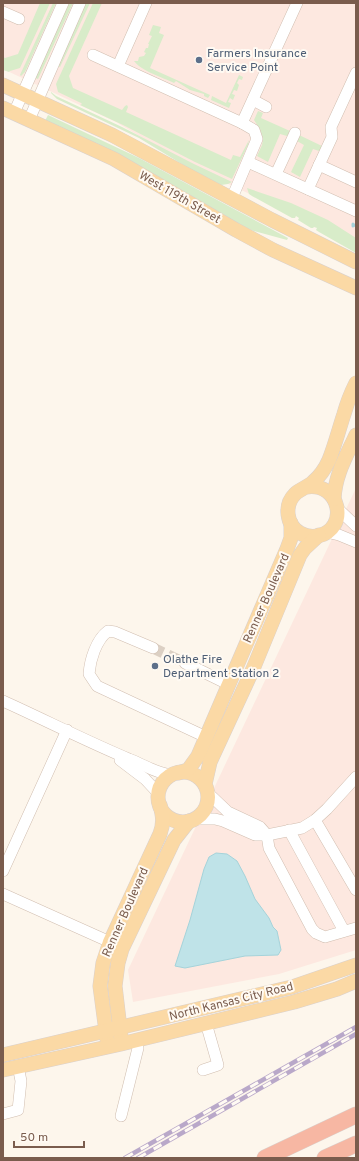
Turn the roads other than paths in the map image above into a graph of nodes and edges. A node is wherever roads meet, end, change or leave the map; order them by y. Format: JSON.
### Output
{"nodes":[{"id":1,"x":62,"y":3,"type":"edge"},
{"id":2,"x":80,"y":3,"type":"edge"},
{"id":3,"x":146,"y":3,"type":"edge"},
{"id":4,"x":297,"y":3,"type":"edge"},
{"id":5,"x":3,"y":12,"type":"edge"},
{"id":6,"x":19,"y":19,"type":"dead end"},
{"id":7,"x":93,"y":55,"type":"dead end"},
{"id":8,"x":118,"y":66,"type":"junction"},
{"id":9,"x":356,"y":73,"type":"edge"},
{"id":10,"x":3,"y":85,"type":"edge"},
{"id":11,"x":22,"y":94,"type":"junction"},
{"id":12,"x":252,"y":100,"type":"junction"},
{"id":13,"x":37,"y":101,"type":"junction"},
{"id":14,"x":266,"y":107,"type":"dead end"},
{"id":15,"x":8,"y":111,"type":"edge"},
{"id":16,"x":29,"y":120,"type":"junction"},
{"id":17,"x":242,"y":123,"type":"junction"},
{"id":18,"x":295,"y":134,"type":"dead end"},
{"id":19,"x":248,"y":162,"type":"junction"},
{"id":20,"x":319,"y":165,"type":"junction"},
{"id":21,"x":276,"y":174,"type":"junction"},
{"id":22,"x":356,"y":182,"type":"edge"},
{"id":23,"x":308,"y":189,"type":"junction"},
{"id":24,"x":232,"y":198,"type":"junction"},
{"id":25,"x":356,"y":211,"type":"edge"},
{"id":26,"x":356,"y":262,"type":"edge"},
{"id":27,"x":356,"y":288,"type":"edge"},
{"id":28,"x":356,"y":383,"type":"edge"},
{"id":29,"x":356,"y":435,"type":"edge"},
{"id":30,"x":306,"y":487,"type":"junction"},
{"id":31,"x":336,"y":504,"type":"junction"},
{"id":32,"x":291,"y":523,"type":"junction"},
{"id":33,"x":356,"y":526,"type":"edge"},
{"id":34,"x":322,"y":534,"type":"junction"},
{"id":35,"x":356,"y":542,"type":"edge"},
{"id":36,"x":153,"y":648,"type":"tunnel mouth"},
{"id":37,"x":185,"y":663,"type":"tunnel mouth"},
{"id":38,"x":228,"y":684,"type":"junction"},
{"id":39,"x":3,"y":701,"type":"edge"},
{"id":40,"x":67,"y":730,"type":"junction"},
{"id":41,"x":206,"y":737,"type":"junction"},
{"id":42,"x":102,"y":747,"type":"junction"},
{"id":43,"x":175,"y":774,"type":"junction"},
{"id":44,"x":356,"y":777,"type":"edge"},
{"id":45,"x":206,"y":789,"type":"junction"},
{"id":46,"x":160,"y":800,"type":"junction"},
{"id":47,"x":192,"y":820,"type":"junction"},
{"id":48,"x":315,"y":820,"type":"junction"},
{"id":49,"x":289,"y":830,"type":"junction"},
{"id":50,"x":267,"y":835,"type":"junction"},
{"id":51,"x":3,"y":871,"type":"edge"},
{"id":52,"x":356,"y":890,"type":"edge"},
{"id":53,"x":3,"y":894,"type":"edge"},
{"id":54,"x":356,"y":928,"type":"edge"},
{"id":55,"x":344,"y":931,"type":"junction"},
{"id":56,"x":110,"y":942,"type":"junction"},
{"id":57,"x":356,"y":965,"type":"edge"},
{"id":58,"x":356,"y":982,"type":"edge"},
{"id":59,"x":206,"y":1023,"type":"junction"},
{"id":60,"x":119,"y":1028,"type":"junction"},
{"id":61,"x":105,"y":1031,"type":"junction"},
{"id":62,"x":136,"y":1040,"type":"junction"},
{"id":63,"x":115,"y":1045,"type":"junction"},
{"id":64,"x":3,"y":1054,"type":"edge"},
{"id":65,"x":18,"y":1066,"type":"junction"},
{"id":66,"x":3,"y":1070,"type":"edge"},
{"id":67,"x":203,"y":1070,"type":"dead end"},
{"id":68,"x":3,"y":1114,"type":"edge"},
{"id":69,"x":356,"y":1115,"type":"edge"},
{"id":70,"x":121,"y":1116,"type":"dead end"},
{"id":71,"x":356,"y":1144,"type":"edge"},
{"id":72,"x":265,"y":1158,"type":"edge"},
{"id":73,"x":325,"y":1158,"type":"edge"}],
"edges":[{"from":1,"to":11,"type":"street"},
{"from":2,"to":13,"type":"street"},
{"from":3,"to":8,"type":"street"},
{"from":4,"to":12,"type":"street"},
{"from":5,"to":6,"type":"street"},
{"from":7,"to":8,"type":"street"},
{"from":8,"to":17,"type":"street"},
{"from":9,"to":20,"type":"street"},
{"from":10,"to":11,"type":"main road","name":"West 119th Street"},
{"from":11,"to":13,"type":"main road","name":"West 119th Street"},
{"from":11,"to":15,"type":"street"},
{"from":12,"to":14,"type":"street"},
{"from":12,"to":17,"type":"street"},
{"from":13,"to":16,"type":"street"},
{"from":13,"to":24,"type":"main road","name":"West 119th Street"},
{"from":15,"to":16,"type":"main road","name":"West 119th Street"},
{"from":16,"to":27,"type":"main road","name":"West 119th Street"},
{"from":17,"to":19,"type":"street"},
{"from":18,"to":21,"type":"street"},
{"from":19,"to":21,"type":"street"},
{"from":19,"to":24,"type":"street"},
{"from":20,"to":22,"type":"street"},
{"from":20,"to":23,"type":"street"},
{"from":21,"to":23,"type":"street"},
{"from":23,"to":25,"type":"street"},
{"from":24,"to":26,"type":"main road","name":"West 119th Street"},
{"from":28,"to":30,"type":"main road"},
{"from":29,"to":31,"type":"main road"},
{"from":30,"to":31,"type":"main road"},
{"from":30,"to":32,"type":"main road"},
{"from":31,"to":33,"type":"street"},
{"from":31,"to":34,"type":"main road"},
{"from":32,"to":34,"type":"main road"},
{"from":32,"to":38,"type":"main road","name":"Renner Boulevard"},
{"from":34,"to":35,"type":"street"},
{"from":34,"to":45,"type":"main road","name":"Renner Boulevard"},
{"from":36,"to":41,"type":"street"},
{"from":37,"to":38,"type":"street"},
{"from":38,"to":41,"type":"main road","name":"Renner Boulevard"},
{"from":39,"to":40,"type":"street"},
{"from":40,"to":42,"type":"street"},
{"from":40,"to":51,"type":"street"},
{"from":41,"to":43,"type":"main road","name":"Renner Boulevard"},
{"from":42,"to":43,"type":"street"},
{"from":42,"to":46,"type":"street"},
{"from":43,"to":45,"type":"main road"},
{"from":43,"to":46,"type":"main road"},
{"from":44,"to":48,"type":"street"},
{"from":45,"to":47,"type":"main road"},
{"from":45,"to":50,"type":"street"},
{"from":46,"to":47,"type":"main road"},
{"from":46,"to":56,"type":"main road","name":"Renner Boulevard"},
{"from":47,"to":50,"type":"street"},
{"from":47,"to":60,"type":"main road","name":"Renner Boulevard"},
{"from":48,"to":49,"type":"street"},
{"from":48,"to":52,"type":"street"},
{"from":49,"to":50,"type":"street"},
{"from":49,"to":55,"type":"street"},
{"from":50,"to":55,"type":"street"},
{"from":53,"to":56,"type":"street"},
{"from":54,"to":55,"type":"street"},
{"from":56,"to":61,"type":"main road","name":"Renner Boulevard"},
{"from":57,"to":60,"type":"main road","name":"North Kansas City Road"},
{"from":58,"to":59,"type":"main road","name":"North Kansas City Road"},
{"from":59,"to":62,"type":"main road","name":"North Kansas City Road"},
{"from":59,"to":67,"type":"street"},
{"from":60,"to":61,"type":"main road","name":"North Kansas City Road"},
{"from":60,"to":63,"type":"main road","name":"Renner Boulevard"},
{"from":61,"to":63,"type":"main road","name":"Renner Boulevard"},
{"from":61,"to":64,"type":"main road","name":"North Kansas City Road"},
{"from":62,"to":63,"type":"main road","name":"North Kansas City Road"},
{"from":62,"to":70,"type":"street"},
{"from":63,"to":65,"type":"main road","name":"North Kansas City Road"},
{"from":65,"to":66,"type":"main road","name":"North Kansas City Road"},
{"from":65,"to":68,"type":"street"},
{"from":69,"to":72,"type":"highway"},
{"from":71,"to":73,"type":"highway"}]}
